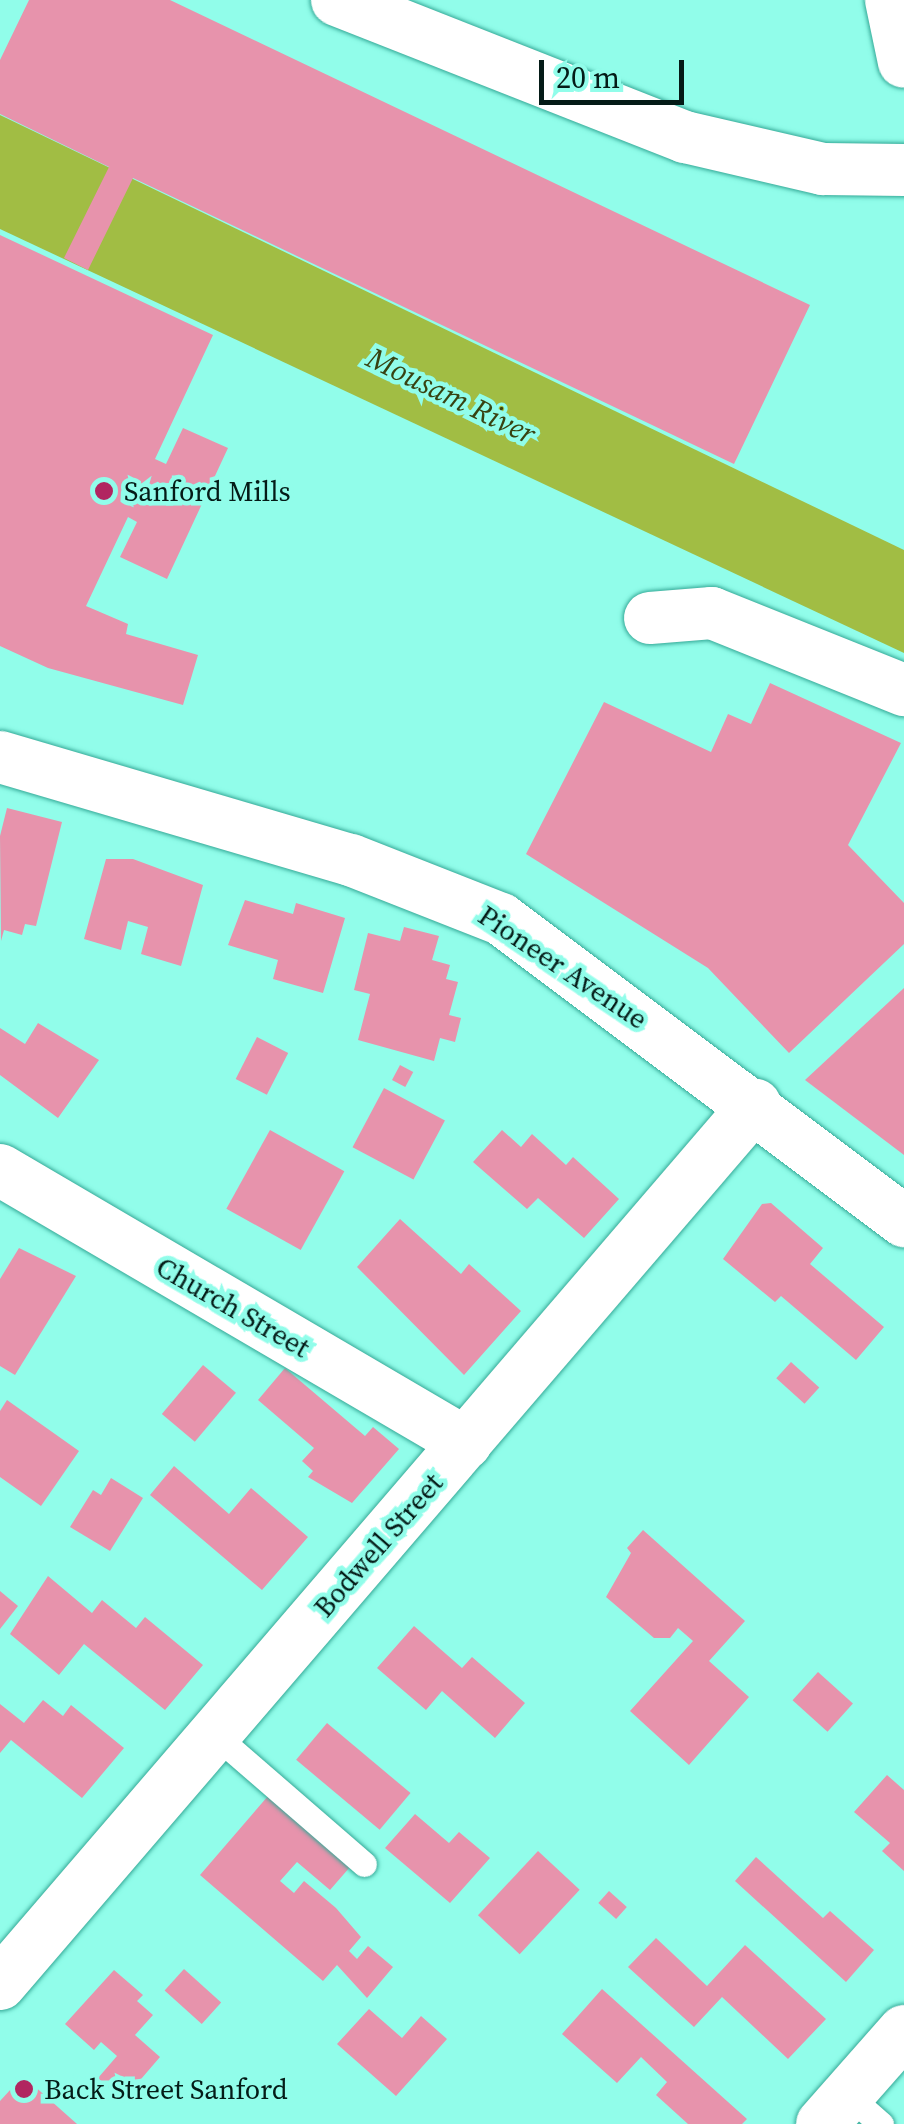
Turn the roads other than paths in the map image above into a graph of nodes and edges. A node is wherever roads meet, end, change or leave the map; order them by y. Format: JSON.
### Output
{"nodes":[{"id":1,"x":337,"y":0,"type":"edge"},
{"id":2,"x":891,"y":0,"type":"edge"},
{"id":3,"x":904,"y":62,"type":"edge"},
{"id":4,"x":904,"y":170,"type":"edge"},
{"id":5,"x":650,"y":618,"type":"dead end"},
{"id":6,"x":904,"y":690,"type":"edge"},
{"id":7,"x":0,"y":757,"type":"edge"},
{"id":8,"x":755,"y":1105,"type":"junction"},
{"id":9,"x":0,"y":1170,"type":"edge"},
{"id":10,"x":904,"y":1221,"type":"edge"},
{"id":11,"x":466,"y":1444,"type":"junction"},
{"id":12,"x":214,"y":1735,"type":"junction"},
{"id":13,"x":364,"y":1864,"type":"dead end"},
{"id":14,"x":0,"y":1984,"type":"edge"},
{"id":15,"x":904,"y":2031,"type":"edge"},
{"id":16,"x":850,"y":2114,"type":"edge"}],
"edges":[{"from":1,"to":4,"type":"street"},
{"from":2,"to":3,"type":"street"},
{"from":5,"to":6,"type":"street"},
{"from":7,"to":8,"type":"street","name":"Pioneer Avenue"},
{"from":8,"to":10,"type":"street","name":"Pioneer Avenue"},
{"from":8,"to":11,"type":"street","name":"Bodwell Street"},
{"from":9,"to":11,"type":"street","name":"Church Street"},
{"from":11,"to":12,"type":"street","name":"Bodwell Street"},
{"from":12,"to":13,"type":"lane"},
{"from":12,"to":14,"type":"street","name":"Bodwell Street"},
{"from":15,"to":16,"type":"street"}]}
